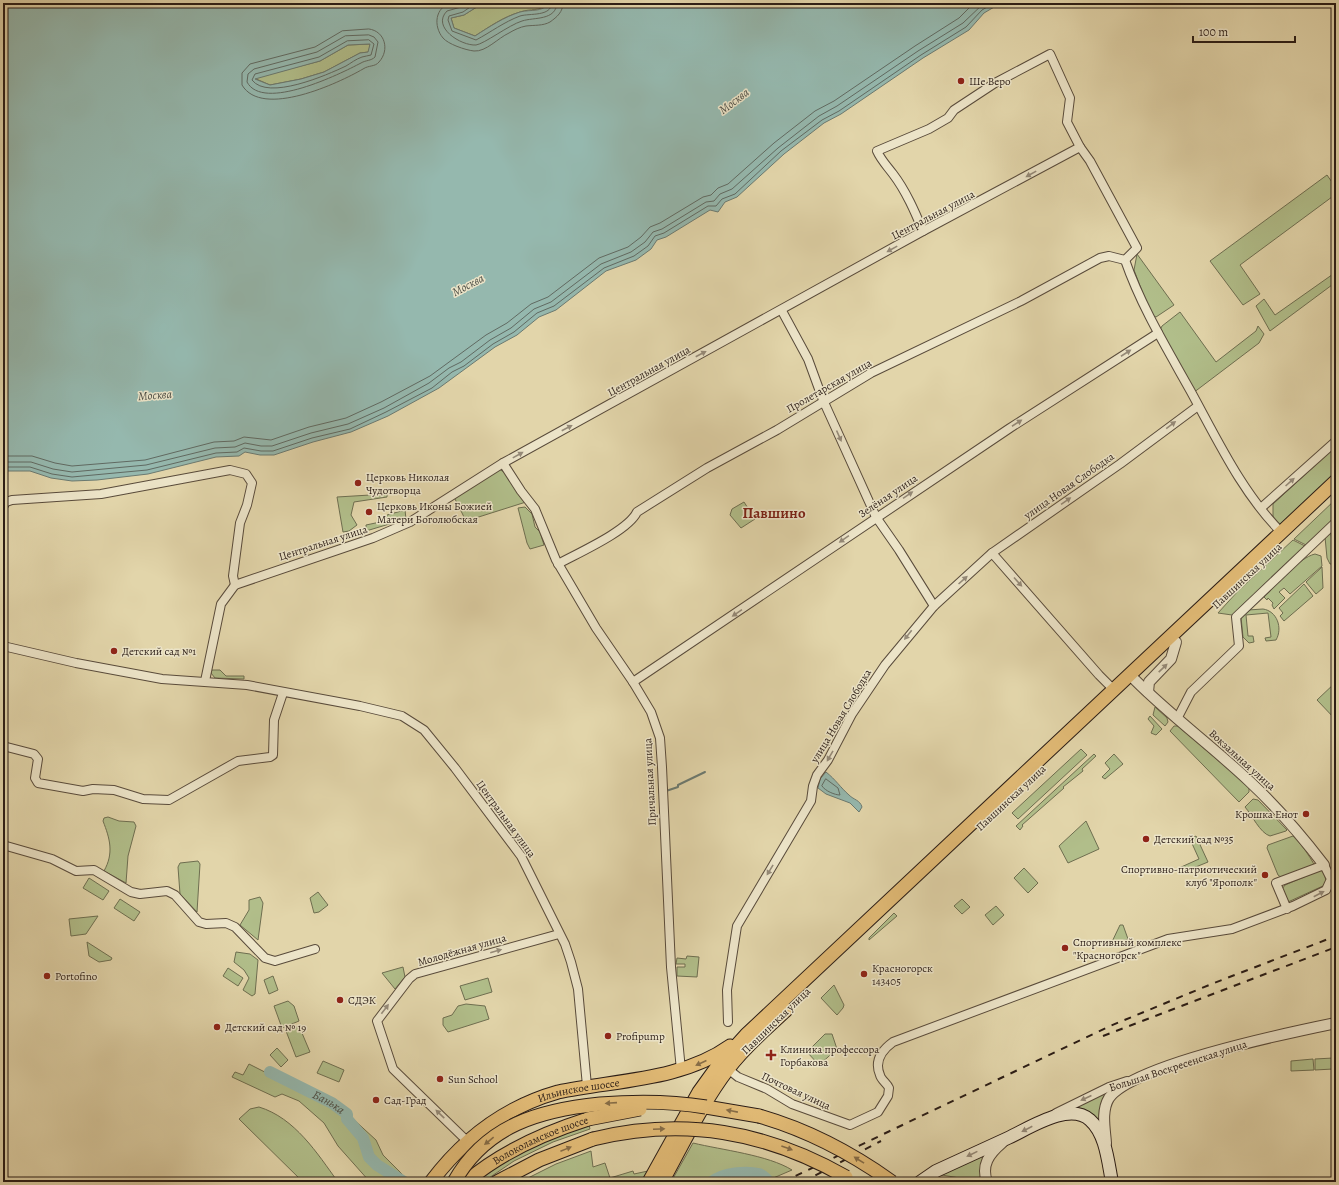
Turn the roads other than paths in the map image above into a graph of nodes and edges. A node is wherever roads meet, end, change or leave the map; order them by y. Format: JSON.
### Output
{"nodes":[{"id":1,"x":1080,"y":147,"type":"junction"},
{"id":2,"x":924,"y":231,"type":"junction"},
{"id":3,"x":1125,"y":260,"type":"junction"},
{"id":4,"x":782,"y":311,"type":"junction"},
{"id":5,"x":1158,"y":333,"type":"junction"},
{"id":6,"x":823,"y":400,"type":"junction"},
{"id":7,"x":1198,"y":406,"type":"junction"},
{"id":8,"x":1336,"y":441,"type":"edge"},
{"id":9,"x":503,"y":464,"type":"junction"},
{"id":10,"x":1336,"y":481,"type":"edge"},
{"id":11,"x":1336,"y":492,"type":"edge"},
{"id":12,"x":3,"y":507,"type":"edge"},
{"id":13,"x":1261,"y":508,"type":"junction"},
{"id":14,"x":876,"y":517,"type":"junction"},
{"id":15,"x":1336,"y":522,"type":"edge"},
{"id":16,"x":1284,"y":536,"type":"junction"},
{"id":17,"x":992,"y":553,"type":"junction"},
{"id":18,"x":558,"y":564,"type":"junction"},
{"id":19,"x":235,"y":585,"type":"junction"},
{"id":20,"x":934,"y":606,"type":"junction"},
{"id":21,"x":1176,"y":642,"type":"junction"},
{"id":22,"x":3,"y":646,"type":"edge"},
{"id":23,"x":1133,"y":677,"type":"junction"},
{"id":24,"x":205,"y":681,"type":"junction"},
{"id":25,"x":633,"y":682,"type":"junction"},
{"id":26,"x":1114,"y":690,"type":"junction"},
{"id":27,"x":1148,"y":692,"type":"junction"},
{"id":28,"x":283,"y":693,"type":"junction"},
{"id":29,"x":1177,"y":719,"type":"junction"},
{"id":30,"x":3,"y":746,"type":"edge"},
{"id":31,"x":3,"y":844,"type":"edge"},
{"id":32,"x":1324,"y":865,"type":"junction"},
{"id":33,"x":1286,"y":909,"type":"junction"},
{"id":34,"x":559,"y":934,"type":"junction"},
{"id":35,"x":315,"y":949,"type":"dead end"},
{"id":36,"x":728,"y":1022,"type":"dead end"},
{"id":37,"x":1336,"y":1023,"type":"edge"},
{"id":38,"x":746,"y":1035,"type":"junction"},
{"id":39,"x":728,"y":1069,"type":"junction"},
{"id":40,"x":681,"y":1070,"type":"junction"},
{"id":41,"x":1136,"y":1079,"type":"junction"},
{"id":42,"x":587,"y":1086,"type":"junction"},
{"id":43,"x":706,"y":1107,"type":"junction"},
{"id":44,"x":1045,"y":1119,"type":"junction"},
{"id":45,"x":1008,"y":1138,"type":"junction"},
{"id":46,"x":467,"y":1141,"type":"junction"},
{"id":47,"x":1106,"y":1151,"type":"junction"},
{"id":48,"x":539,"y":1160,"type":"junction"},
{"id":49,"x":1112,"y":1181,"type":"edge"},
{"id":50,"x":431,"y":1182,"type":"edge"},
{"id":51,"x":454,"y":1182,"type":"edge"},
{"id":52,"x":466,"y":1182,"type":"edge"},
{"id":53,"x":497,"y":1182,"type":"edge"},
{"id":54,"x":511,"y":1182,"type":"edge"},
{"id":55,"x":649,"y":1182,"type":"edge"},
{"id":56,"x":662,"y":1182,"type":"edge"},
{"id":57,"x":853,"y":1182,"type":"edge"},
{"id":58,"x":892,"y":1182,"type":"edge"},
{"id":59,"x":920,"y":1182,"type":"edge"},
{"id":60,"x":987,"y":1182,"type":"edge"}],
"edges":[{"from":1,"to":2,"type":"street","name":"Центральная улица","one_way":true},
{"from":1,"to":2,"type":"street"},
{"from":1,"to":3,"type":"street"},
{"from":2,"to":4,"type":"street","name":"Центральная улица","one_way":true},
{"from":3,"to":5,"type":"street"},
{"from":3,"to":6,"type":"street","name":"Пролетарская улица"},
{"from":4,"to":6,"type":"street"},
{"from":9,"to":4,"type":"street","name":"Центральная улица","one_way":true},
{"from":5,"to":7,"type":"street"},
{"from":14,"to":5,"type":"street","name":"Зелёная улица","one_way":true},
{"from":6,"to":14,"type":"street","one_way":true},
{"from":6,"to":18,"type":"street","name":"Пролетарская улица"},
{"from":7,"to":13,"type":"street"},
{"from":17,"to":7,"type":"street","name":"улица Новая Слободка","one_way":true},
{"from":13,"to":8,"type":"street","one_way":true},
{"from":9,"to":18,"type":"street","name":"Причальная улица"},
{"from":9,"to":19,"type":"street","name":"Центральная улица"},
{"from":10,"to":16,"type":"main road"},
{"from":11,"to":16,"type":"main road"},
{"from":12,"to":19,"type":"street"},
{"from":13,"to":16,"type":"street"},
{"from":14,"to":20,"type":"street"},
{"from":14,"to":25,"type":"street","name":"Зелёная улица","one_way":true},
{"from":15,"to":29,"type":"street"},
{"from":16,"to":21,"type":"main road","name":"Павшинская улица"},
{"from":16,"to":23,"type":"main road","name":"Павшинская улица"},
{"from":20,"to":17,"type":"street","name":"улица Новая Слободка","one_way":true},
{"from":17,"to":26,"type":"street","one_way":true},
{"from":18,"to":25,"type":"street","name":"Причальная улица"},
{"from":19,"to":24,"type":"street"},
{"from":20,"to":36,"type":"street","name":"улица Новая Слободка","one_way":true},
{"from":21,"to":23,"type":"main road","name":"Павшинская улица"},
{"from":27,"to":21,"type":"street","one_way":true},
{"from":22,"to":24,"type":"street","name":"Центральная улица"},
{"from":23,"to":26,"type":"main road","name":"Павшинская улица"},
{"from":23,"to":27,"type":"street","name":"Вокзальная улица"},
{"from":23,"to":39,"type":"main road","name":"Павшинская улица"},
{"from":24,"to":28,"type":"street","name":"Центральная улица"},
{"from":25,"to":40,"type":"street","name":"Причальная улица"},
{"from":26,"to":38,"type":"main road","name":"Павшинская улица"},
{"from":27,"to":29,"type":"street","name":"Вокзальная улица"},
{"from":28,"to":30,"type":"street"},
{"from":28,"to":34,"type":"street","name":"Центральная улица"},
{"from":29,"to":32,"type":"street","name":"Вокзальная улица"},
{"from":31,"to":35,"type":"street"},
{"from":33,"to":32,"type":"street","one_way":true},
{"from":32,"to":33,"type":"street"},
{"from":33,"to":39,"type":"street","name":"Почтовая улица"},
{"from":34,"to":42,"type":"street","name":"Центральная улица"},
{"from":46,"to":34,"type":"street","name":"Молодёжная улица","one_way":true},
{"from":37,"to":41,"type":"street","name":"Большая Воскресенская улица"},
{"from":38,"to":40,"type":"main road","name":"Ильинское шоссе","one_way":true},
{"from":38,"to":55,"type":"main road"},
{"from":39,"to":56,"type":"main road"},
{"from":40,"to":42,"type":"main road","name":"Ильинское шоссе"},
{"from":41,"to":44,"type":"street","name":"Большая Воскресенская улица","one_way":true},
{"from":41,"to":47,"type":"street"},
{"from":42,"to":46,"type":"main road","name":"Ильинское шоссе"},
{"from":43,"to":51,"type":"main road","one_way":true,"bridge":true},
{"from":43,"to":52,"type":"main road","name":"Волоколамское шоссе","bridge":true},
{"from":58,"to":43,"type":"main road","name":"Волоколамское шоссе","one_way":true,"bridge":true},
{"from":44,"to":45,"type":"main road","name":"Большая Воскресенская улица","one_way":true},
{"from":44,"to":47,"type":"main road"},
{"from":45,"to":59,"type":"main road","name":"Большая Воскресенская улица","one_way":true},
{"from":45,"to":60,"type":"street"},
{"from":46,"to":50,"type":"main road","name":"Ильинское шоссе"},
{"from":47,"to":49,"type":"main road"},
{"from":48,"to":53,"type":"main road","name":"Волоколамское шоссе"},
{"from":48,"to":54,"type":"main road"},
{"from":48,"to":57,"type":"main road","name":"Волоколамское шоссе","one_way":true,"bridge":true}]}
